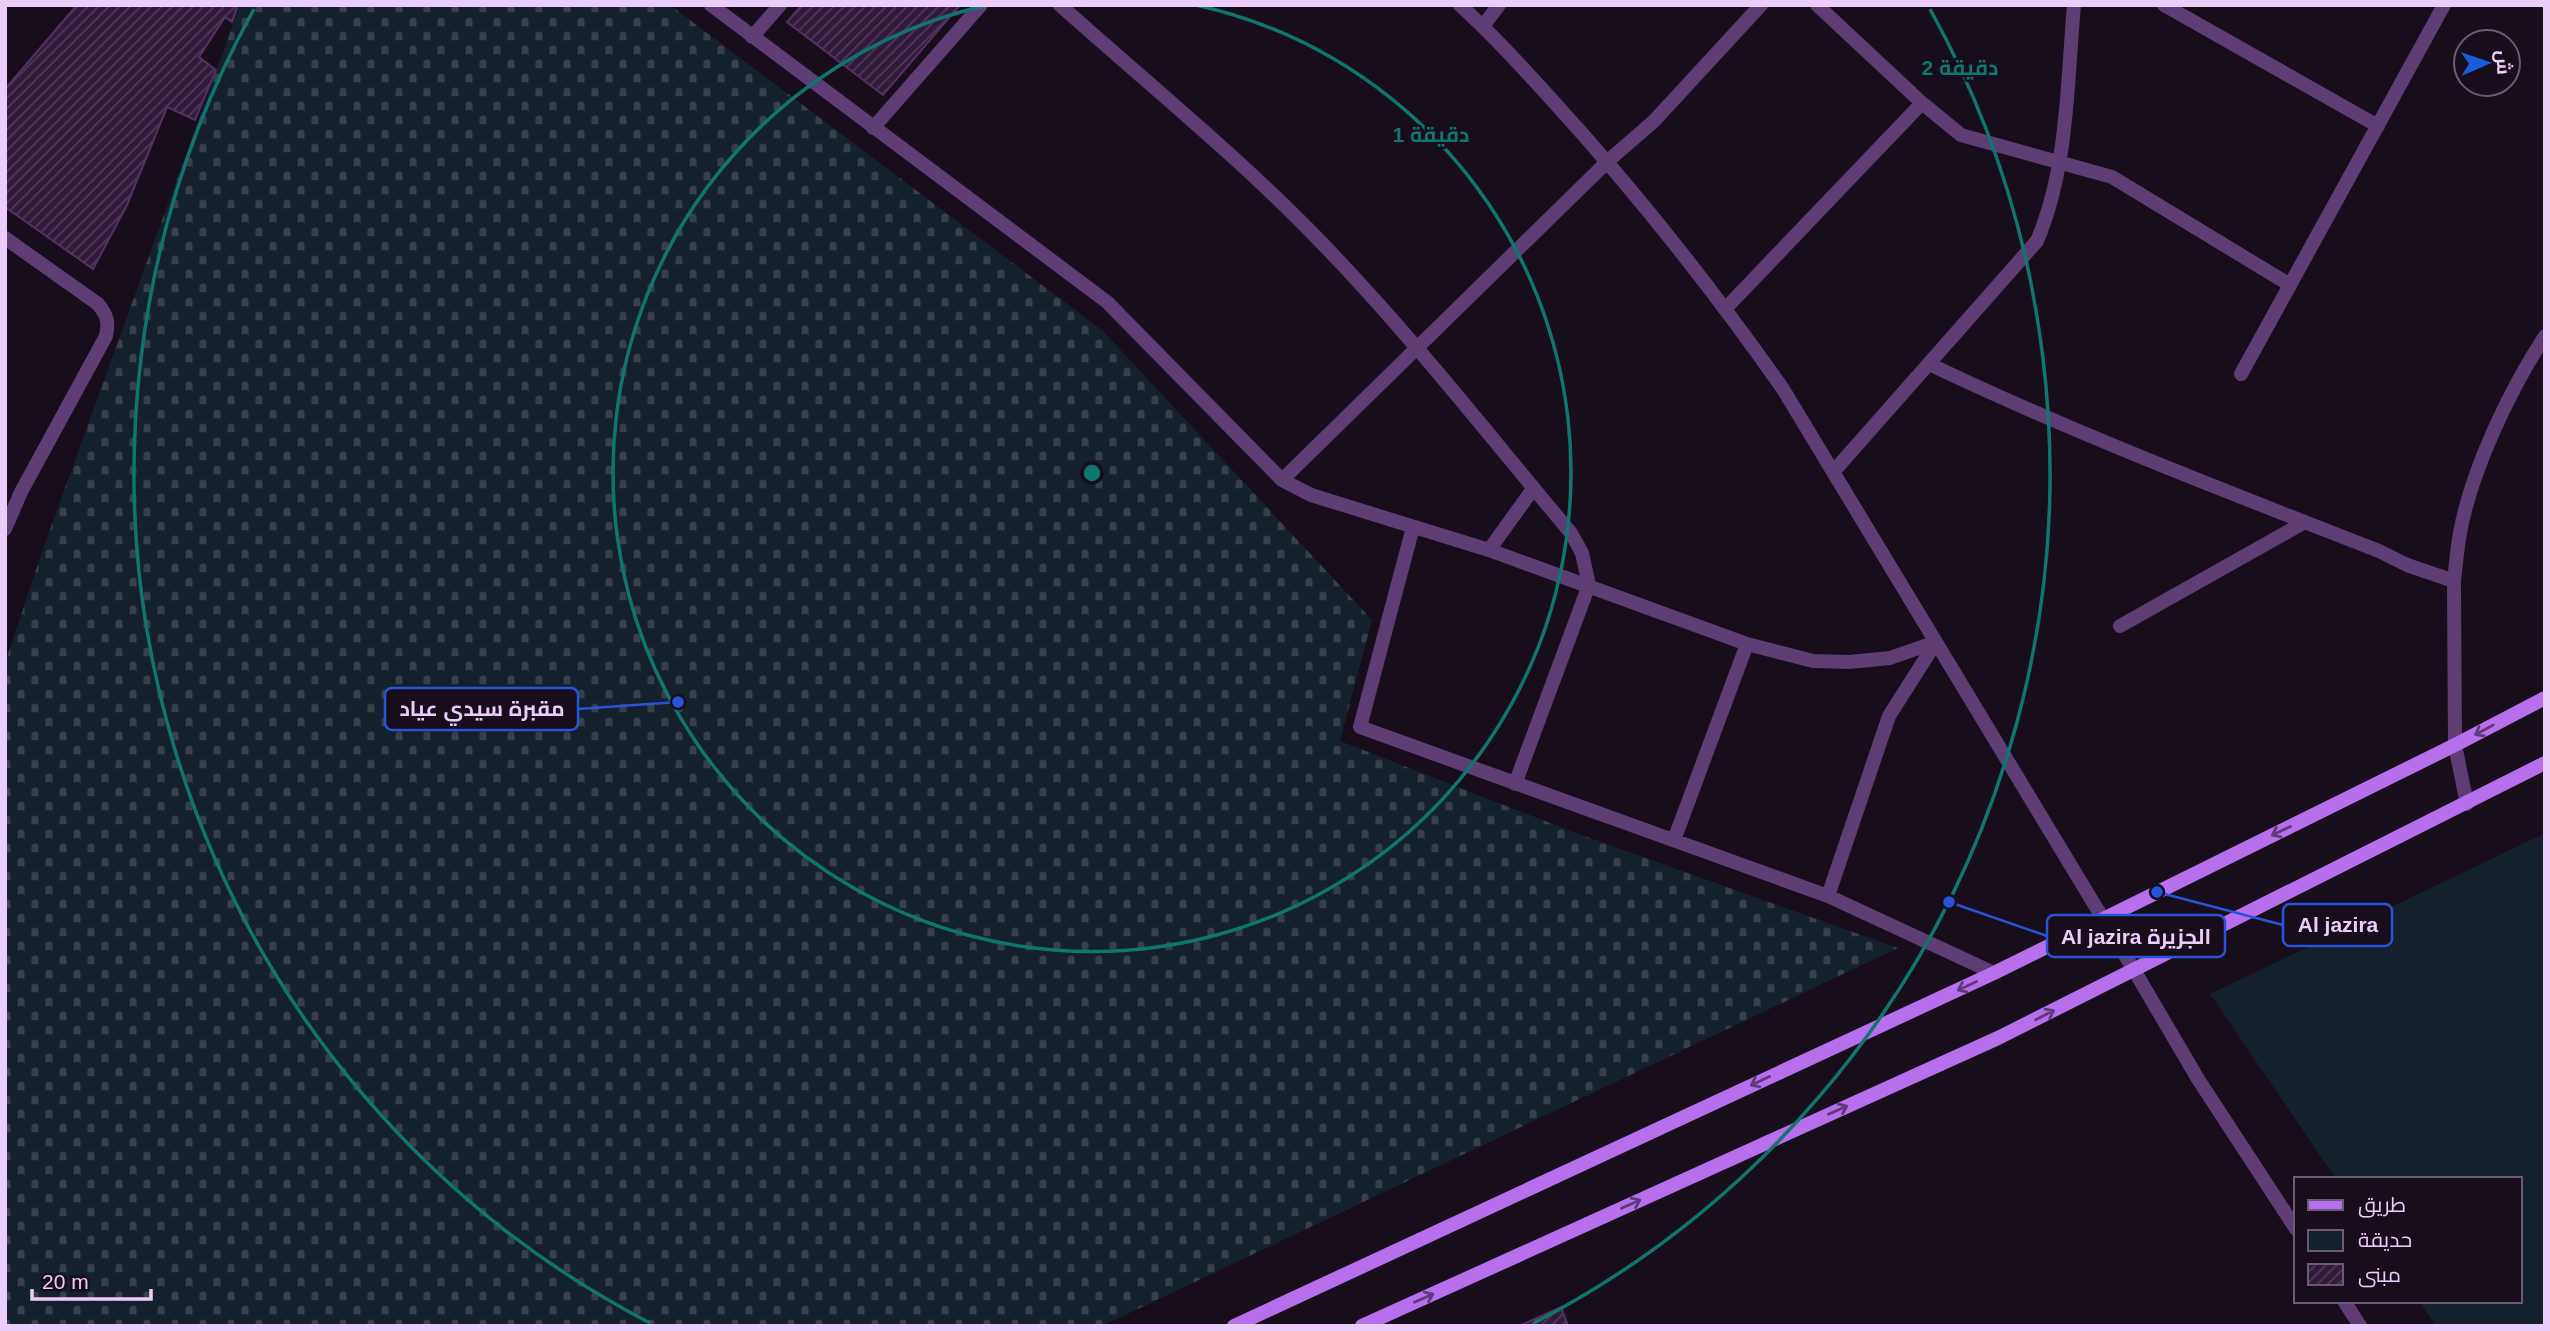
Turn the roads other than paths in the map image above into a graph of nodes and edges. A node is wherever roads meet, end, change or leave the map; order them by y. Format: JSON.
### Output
{"nodes":[{"id":1,"x":711,"y":5,"type":"edge"},
{"id":2,"x":780,"y":5,"type":"edge"},
{"id":3,"x":981,"y":5,"type":"edge"},
{"id":4,"x":1059,"y":5,"type":"edge"},
{"id":5,"x":1460,"y":5,"type":"edge"},
{"id":6,"x":1499,"y":5,"type":"edge"},
{"id":7,"x":1761,"y":5,"type":"edge"},
{"id":8,"x":1817,"y":5,"type":"edge"},
{"id":9,"x":2074,"y":5,"type":"edge"},
{"id":10,"x":2164,"y":5,"type":"edge"},
{"id":11,"x":2444,"y":5,"type":"edge"},
{"id":12,"x":1483,"y":26,"type":"junction"},
{"id":13,"x":752,"y":37,"type":"junction"},
{"id":14,"x":1922,"y":103,"type":"junction"},
{"id":15,"x":2378,"y":126,"type":"junction"},
{"id":16,"x":873,"y":128,"type":"junction"},
{"id":17,"x":1608,"y":160,"type":"junction"},
{"id":18,"x":2061,"y":162,"type":"junction"},
{"id":19,"x":5,"y":238,"type":"edge"},
{"id":20,"x":2290,"y":285,"type":"junction"},
{"id":21,"x":1726,"y":308,"type":"junction"},
{"id":22,"x":2545,"y":336,"type":"edge"},
{"id":23,"x":1416,"y":346,"type":"junction"},
{"id":24,"x":1929,"y":364,"type":"junction"},
{"id":25,"x":2241,"y":373,"type":"dead end"},
{"id":26,"x":1834,"y":471,"type":"junction"},
{"id":27,"x":1282,"y":480,"type":"junction"},
{"id":28,"x":1534,"y":489,"type":"junction"},
{"id":29,"x":2305,"y":522,"type":"junction"},
{"id":30,"x":1413,"y":527,"type":"junction"},
{"id":31,"x":5,"y":529,"type":"edge"},
{"id":32,"x":1489,"y":550,"type":"junction"},
{"id":33,"x":2454,"y":581,"type":"junction"},
{"id":34,"x":1589,"y":585,"type":"junction"},
{"id":35,"x":2120,"y":626,"type":"dead end"},
{"id":36,"x":1936,"y":642,"type":"junction"},
{"id":37,"x":1747,"y":644,"type":"junction"},
{"id":38,"x":2545,"y":698,"type":"edge"},
{"id":39,"x":2455,"y":745,"type":"junction"},
{"id":40,"x":2545,"y":763,"type":"edge"},
{"id":41,"x":1514,"y":784,"type":"junction"},
{"id":42,"x":2467,"y":804,"type":"junction"},
{"id":43,"x":1674,"y":840,"type":"junction"},
{"id":44,"x":1828,"y":896,"type":"junction"},
{"id":45,"x":2104,"y":919,"type":"junction"},
{"id":46,"x":2134,"y":970,"type":"junction"},
{"id":47,"x":1994,"y":973,"type":"junction"},
{"id":48,"x":2294,"y":1226,"type":"edge"},
{"id":49,"x":2345,"y":1303,"type":"edge"},
{"id":50,"x":1234,"y":1326,"type":"edge"},
{"id":51,"x":1362,"y":1326,"type":"edge"},
{"id":52,"x":2360,"y":1326,"type":"edge"}],
"edges":[{"from":1,"to":13,"type":"street"},
{"from":2,"to":13,"type":"street"},
{"from":3,"to":16,"type":"street"},
{"from":4,"to":23,"type":"street"},
{"from":5,"to":12,"type":"street"},
{"from":6,"to":12,"type":"street"},
{"from":7,"to":17,"type":"street"},
{"from":8,"to":14,"type":"street"},
{"from":9,"to":18,"type":"street"},
{"from":10,"to":15,"type":"street"},
{"from":11,"to":15,"type":"street"},
{"from":12,"to":17,"type":"street"},
{"from":13,"to":16,"type":"street"},
{"from":14,"to":18,"type":"street"},
{"from":14,"to":21,"type":"street"},
{"from":15,"to":20,"type":"street"},
{"from":16,"to":27,"type":"street"},
{"from":17,"to":21,"type":"street"},
{"from":17,"to":23,"type":"street"},
{"from":18,"to":20,"type":"street"},
{"from":18,"to":24,"type":"street"},
{"from":19,"to":31,"type":"street"},
{"from":20,"to":25,"type":"street"},
{"from":21,"to":26,"type":"street"},
{"from":22,"to":33,"type":"street"},
{"from":23,"to":27,"type":"street"},
{"from":23,"to":28,"type":"street"},
{"from":24,"to":26,"type":"street"},
{"from":24,"to":29,"type":"street"},
{"from":26,"to":36,"type":"street"},
{"from":27,"to":30,"type":"street"},
{"from":28,"to":32,"type":"street"},
{"from":28,"to":34,"type":"street"},
{"from":29,"to":33,"type":"street"},
{"from":29,"to":35,"type":"street"},
{"from":30,"to":32,"type":"street"},
{"from":30,"to":41,"type":"street"},
{"from":32,"to":34,"type":"street"},
{"from":33,"to":39,"type":"street"},
{"from":34,"to":37,"type":"street"},
{"from":34,"to":41,"type":"street"},
{"from":36,"to":37,"type":"street"},
{"from":36,"to":44,"type":"street"},
{"from":36,"to":45,"type":"street"},
{"from":37,"to":43,"type":"street"},
{"from":38,"to":39,"type":"main road","one_way":true},
{"from":39,"to":42,"type":"street"},
{"from":39,"to":45,"type":"main road","one_way":true},
{"from":40,"to":42,"type":"main road"},
{"from":41,"to":43,"type":"street"},
{"from":42,"to":46,"type":"main road"},
{"from":43,"to":44,"type":"street"},
{"from":44,"to":47,"type":"street"},
{"from":45,"to":46,"type":"street"},
{"from":45,"to":47,"type":"main road"},
{"from":46,"to":48,"type":"street"},
{"from":51,"to":46,"type":"main road","one_way":true},
{"from":47,"to":50,"type":"main road","one_way":true},
{"from":49,"to":52,"type":"street"}]}
